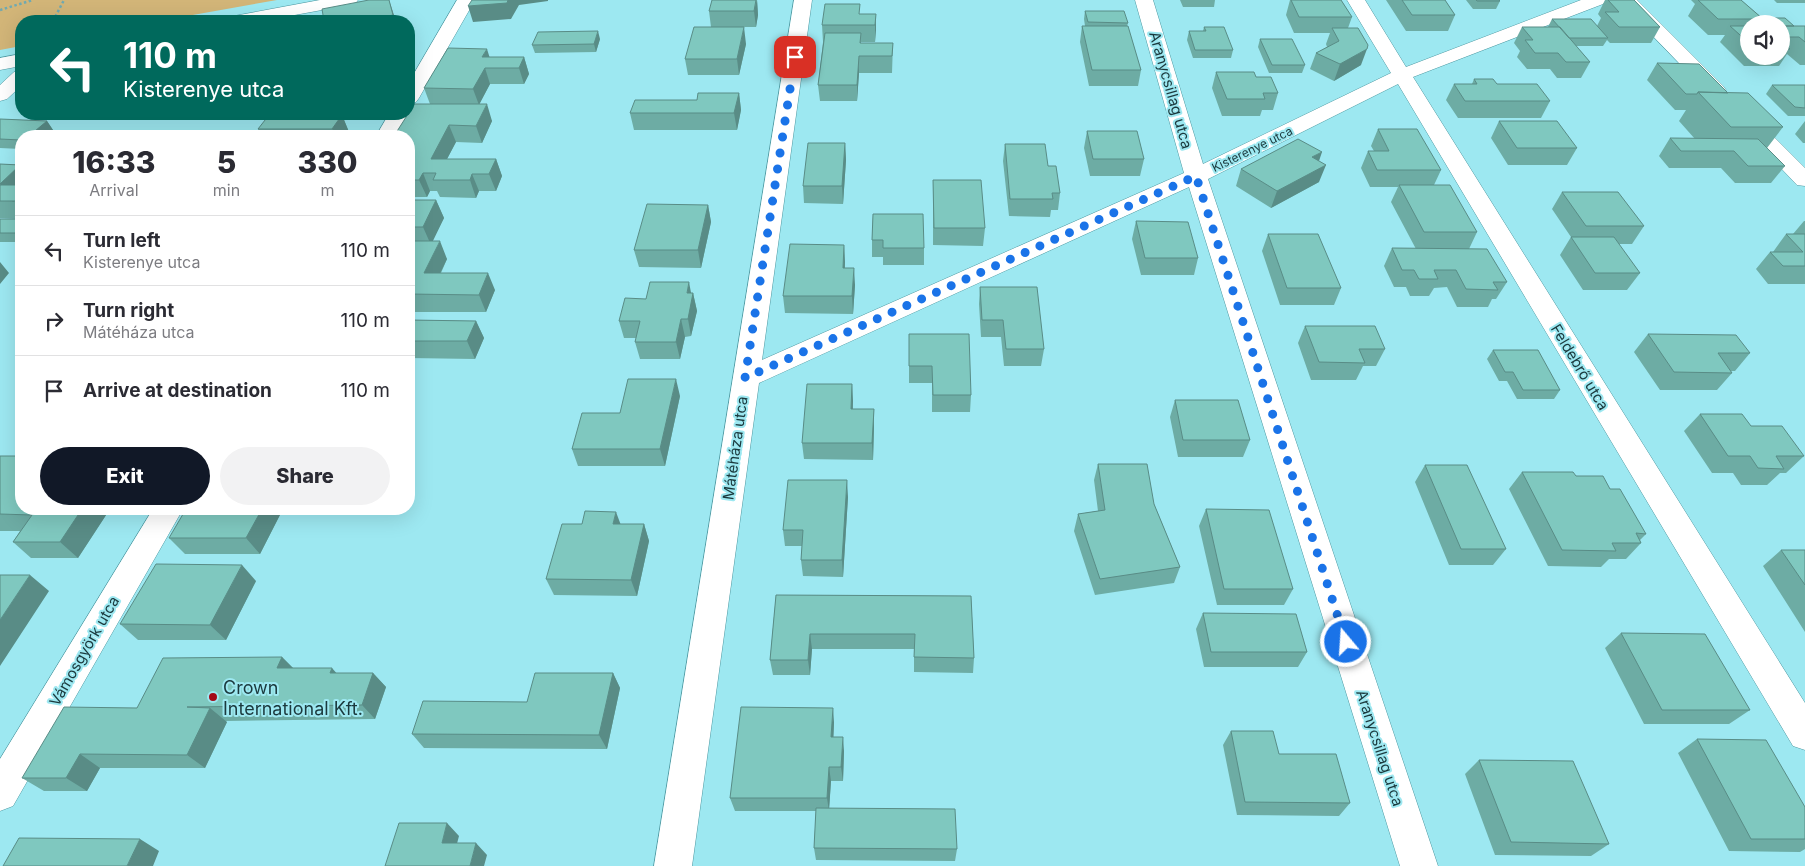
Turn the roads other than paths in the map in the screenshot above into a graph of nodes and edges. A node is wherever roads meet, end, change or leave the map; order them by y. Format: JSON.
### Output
{"nodes":[{"id":1,"x":349,"y":0,"type":"edge"},
{"id":2,"x":466,"y":0,"type":"edge"},
{"id":3,"x":803,"y":0,"type":"edge"},
{"id":4,"x":1144,"y":0,"type":"edge"},
{"id":5,"x":1356,"y":0,"type":"edge"},
{"id":6,"x":1597,"y":0,"type":"edge"},
{"id":7,"x":1627,"y":0,"type":"edge"},
{"id":8,"x":267,"y":15,"type":"edge"},
{"id":9,"x":15,"y":61,"type":"edge"},
{"id":10,"x":0,"y":64,"type":"edge"},
{"id":11,"x":1402,"y":75,"type":"junction"},
{"id":12,"x":15,"y":81,"type":"edge"},
{"id":13,"x":415,"y":88,"type":"edge"},
{"id":14,"x":0,"y":95,"type":"edge"},
{"id":15,"x":1196,"y":176,"type":"junction"},
{"id":16,"x":1805,"y":180,"type":"edge"},
{"id":17,"x":745,"y":378,"type":"junction"},
{"id":18,"x":164,"y":515,"type":"edge"},
{"id":19,"x":1805,"y":734,"type":"edge"},
{"id":20,"x":0,"y":793,"type":"edge"},
{"id":21,"x":673,"y":866,"type":"edge"},
{"id":22,"x":1418,"y":866,"type":"edge"}],
"edges":[{"from":1,"to":8,"type":"street"},
{"from":2,"to":13,"type":"street"},
{"from":3,"to":17,"type":"street","name":"Mátéháza utca"},
{"from":4,"to":15,"type":"street","name":"Aranycsillag utca"},
{"from":5,"to":11,"type":"street","name":"Feldebrő utca"},
{"from":6,"to":11,"type":"street","name":"Kisterenye utca"},
{"from":7,"to":16,"type":"street"},
{"from":9,"to":10,"type":"street"},
{"from":11,"to":15,"type":"street","name":"Kisterenye utca"},
{"from":11,"to":19,"type":"street","name":"Feldebrő utca"},
{"from":12,"to":14,"type":"street"},
{"from":15,"to":17,"type":"street","name":"Kisterenye utca"},
{"from":15,"to":22,"type":"street","name":"Aranycsillag utca"},
{"from":17,"to":21,"type":"street","name":"Mátéháza utca"},
{"from":18,"to":20,"type":"street","name":"Vámosgyörk utca"}]}
